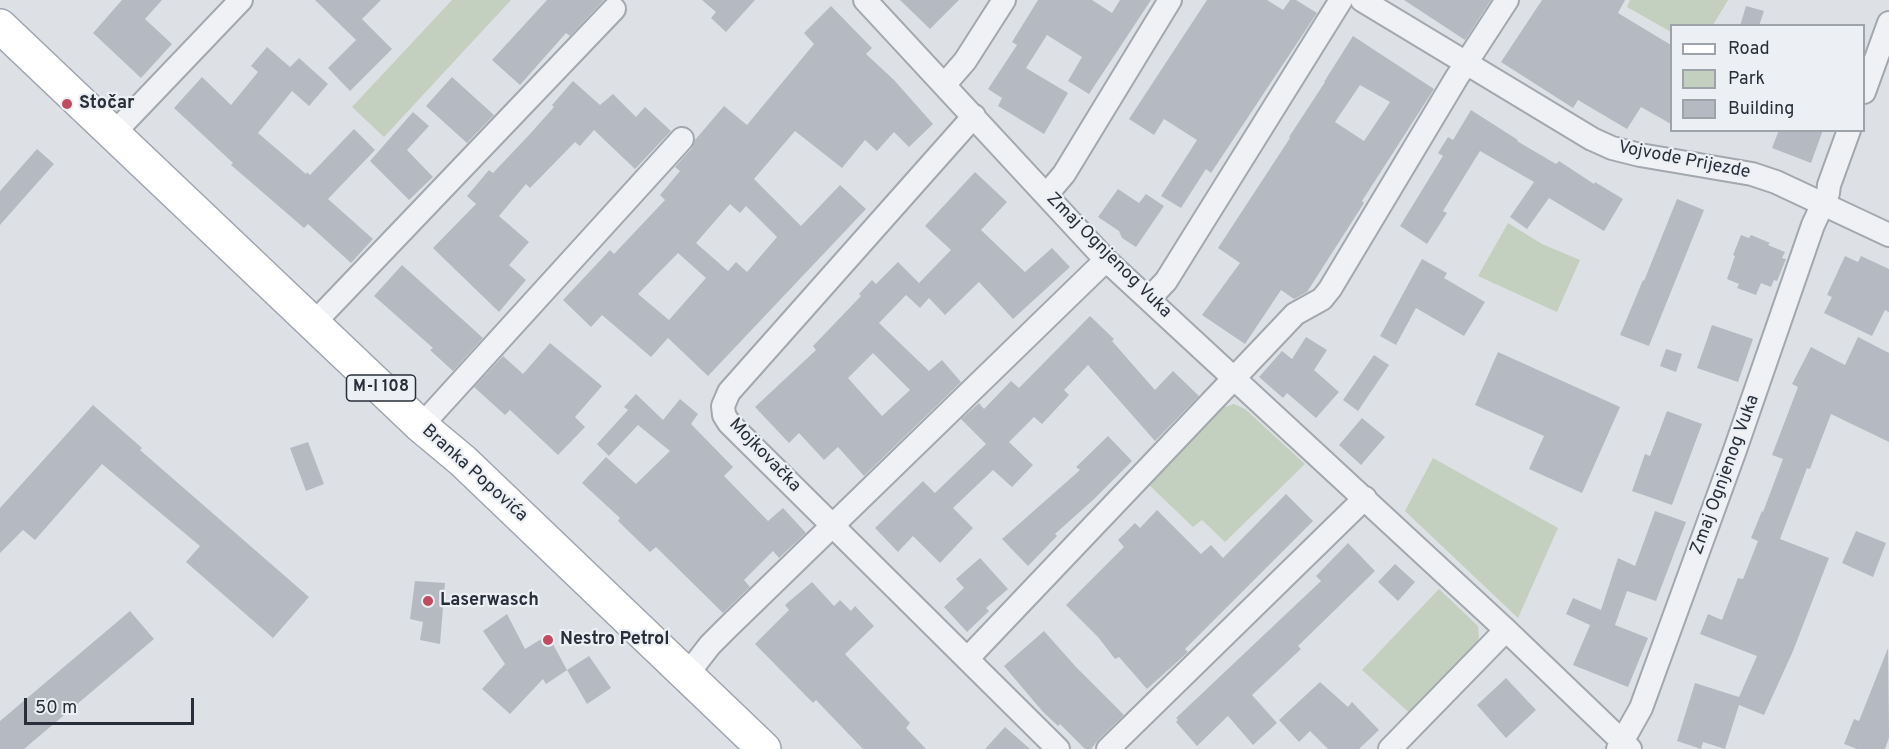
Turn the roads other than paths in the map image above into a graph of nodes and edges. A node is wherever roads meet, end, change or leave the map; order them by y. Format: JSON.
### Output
{"nodes":[{"id":1,"x":241,"y":0,"type":"edge"},
{"id":2,"x":865,"y":0,"type":"edge"},
{"id":3,"x":1004,"y":0,"type":"edge"},
{"id":4,"x":1170,"y":0,"type":"edge"},
{"id":5,"x":1341,"y":0,"type":"edge"},
{"id":6,"x":1362,"y":0,"type":"edge"},
{"id":7,"x":1507,"y":0,"type":"edge"},
{"id":8,"x":614,"y":9,"type":"dead end"},
{"id":9,"x":1889,"y":23,"type":"edge"},
{"id":10,"x":0,"y":26,"type":"edge"},
{"id":11,"x":1466,"y":63,"type":"junction"},
{"id":12,"x":945,"y":84,"type":"junction"},
{"id":13,"x":1865,"y":87,"type":"edge"},
{"id":14,"x":974,"y":116,"type":"junction"},
{"id":15,"x":1848,"y":132,"type":"edge"},
{"id":16,"x":113,"y":134,"type":"junction"},
{"id":17,"x":682,"y":139,"type":"dead end"},
{"id":18,"x":1047,"y":194,"type":"junction"},
{"id":19,"x":1822,"y":204,"type":"junction"},
{"id":20,"x":1889,"y":235,"type":"edge"},
{"id":21,"x":1106,"y":260,"type":"junction"},
{"id":22,"x":1149,"y":299,"type":"junction"},
{"id":23,"x":313,"y":324,"type":"junction"},
{"id":24,"x":1234,"y":379,"type":"junction"},
{"id":25,"x":421,"y":426,"type":"junction"},
{"id":26,"x":1365,"y":498,"type":"junction"},
{"id":27,"x":833,"y":527,"type":"junction"},
{"id":28,"x":1506,"y":630,"type":"junction"},
{"id":29,"x":967,"y":659,"type":"junction"},
{"id":30,"x":686,"y":676,"type":"junction"},
{"id":31,"x":1623,"y":747,"type":"edge"},
{"id":32,"x":764,"y":749,"type":"edge"},
{"id":33,"x":1058,"y":749,"type":"edge"},
{"id":34,"x":1108,"y":749,"type":"edge"},
{"id":35,"x":1390,"y":749,"type":"edge"}],
"edges":[{"from":1,"to":16,"type":"street"},
{"from":2,"to":12,"type":"street","name":"Zmaj Ognjenog Vuka"},
{"from":3,"to":12,"type":"street"},
{"from":4,"to":18,"type":"street"},
{"from":5,"to":22,"type":"street"},
{"from":6,"to":11,"type":"street","name":"Vojvode Prijezde"},
{"from":7,"to":11,"type":"street"},
{"from":8,"to":23,"type":"street"},
{"from":9,"to":13,"type":"street"},
{"from":10,"to":16,"type":"main road","name":"Branka Popovića","number":"M-I 108"},
{"from":11,"to":19,"type":"street","name":"Vojvode Prijezde"},
{"from":11,"to":24,"type":"street"},
{"from":12,"to":14,"type":"street","name":"Zmaj Ognjenog Vuka"},
{"from":14,"to":18,"type":"street","name":"Zmaj Ognjenog Vuka"},
{"from":14,"to":27,"type":"street","name":"Mojkovačka"},
{"from":15,"to":19,"type":"street","name":"Zmaj Ognjenog Vuka"},
{"from":16,"to":23,"type":"main road","name":"Branka Popovića","number":"M-I 108"},
{"from":17,"to":25,"type":"street"},
{"from":18,"to":21,"type":"street","name":"Zmaj Ognjenog Vuka"},
{"from":19,"to":20,"type":"street","name":"Vojvode Prijezde"},
{"from":19,"to":31,"type":"street","name":"Zmaj Ognjenog Vuka"},
{"from":21,"to":22,"type":"street","name":"Zmaj Ognjenog Vuka"},
{"from":21,"to":27,"type":"street"},
{"from":22,"to":24,"type":"street","name":"Zmaj Ognjenog Vuka"},
{"from":23,"to":25,"type":"main road","name":"Branka Popovića","number":"M-I 108"},
{"from":24,"to":26,"type":"street","name":"Zmaj Ognjenog Vuka"},
{"from":24,"to":29,"type":"street"},
{"from":25,"to":30,"type":"main road","name":"Branka Popovića","number":"M-I 108"},
{"from":26,"to":28,"type":"street","name":"Zmaj Ognjenog Vuka"},
{"from":26,"to":34,"type":"street"},
{"from":27,"to":29,"type":"street","name":"Mojkovačka"},
{"from":27,"to":30,"type":"street"},
{"from":28,"to":31,"type":"street","name":"Zmaj Ognjenog Vuka"},
{"from":28,"to":35,"type":"street"},
{"from":29,"to":33,"type":"street","name":"Mojkovačka"},
{"from":30,"to":32,"type":"main road","name":"Branka Popovića","number":"M-I 108"}]}
